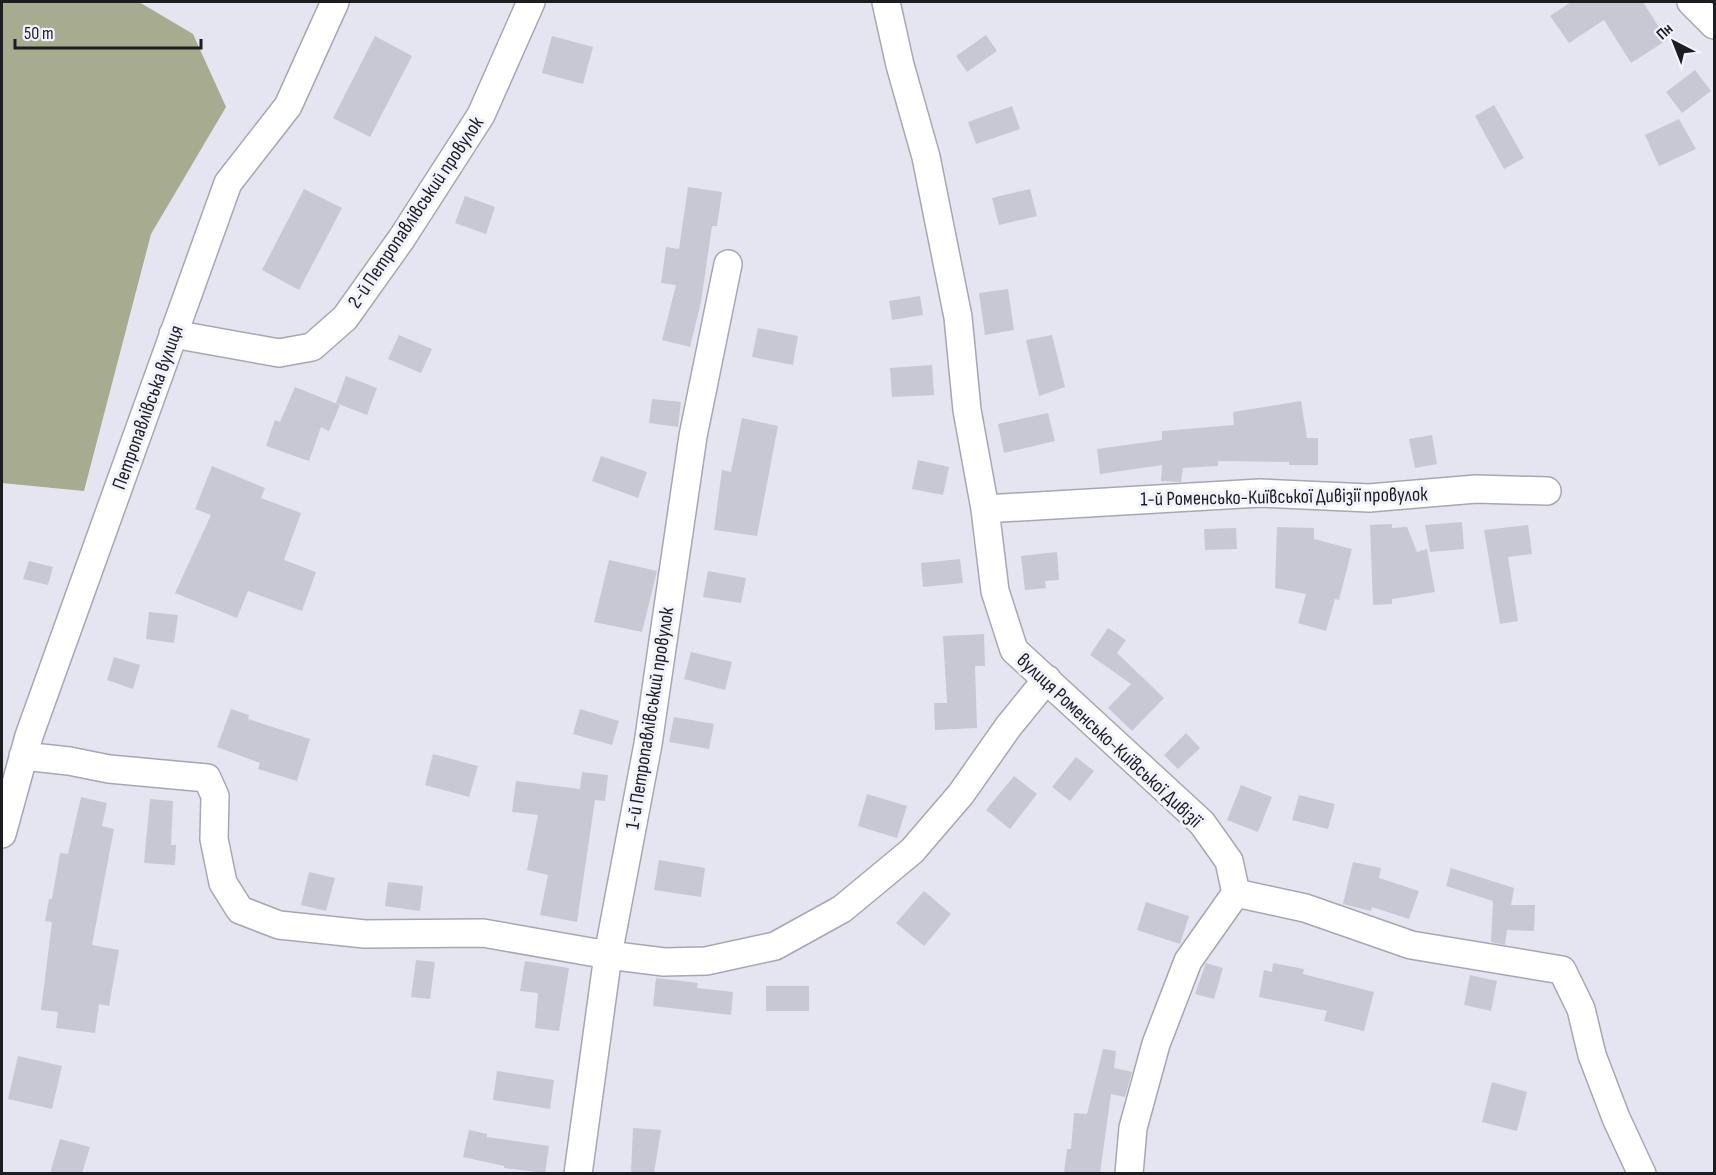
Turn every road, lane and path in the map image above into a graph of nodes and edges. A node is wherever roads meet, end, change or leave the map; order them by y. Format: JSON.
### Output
{"nodes":[{"id":1,"x":335,"y":2,"type":"edge"},
{"id":2,"x":531,"y":2,"type":"edge"},
{"id":3,"x":886,"y":2,"type":"edge"},
{"id":4,"x":1691,"y":2,"type":"edge"},
{"id":5,"x":1714,"y":25,"type":"edge"},
{"id":6,"x":728,"y":264,"type":"dead end"},
{"id":7,"x":173,"y":334,"type":"junction"},
{"id":8,"x":1547,"y":491,"type":"dead end"},
{"id":9,"x":985,"y":509,"type":"junction"},
{"id":10,"x":1047,"y":679,"type":"junction"},
{"id":11,"x":23,"y":756,"type":"junction"},
{"id":12,"x":2,"y":834,"type":"edge"},
{"id":13,"x":1236,"y":893,"type":"junction"},
{"id":14,"x":608,"y":955,"type":"junction"},
{"id":15,"x":578,"y":1173,"type":"edge"},
{"id":16,"x":1129,"y":1173,"type":"edge"},
{"id":17,"x":1642,"y":1173,"type":"edge"}],
"edges":[{"from":1,"to":7,"type":"street","name":"Петропавлівська вулиця"},
{"from":2,"to":7,"type":"street","name":"2-й Петропавлівський провулок"},
{"from":3,"to":9,"type":"street","name":"вулиця Роменсько-Київської Дивізії"},
{"from":4,"to":5,"type":"street"},
{"from":6,"to":14,"type":"street","name":"1-й Петропавлівський провулок"},
{"from":7,"to":11,"type":"street","name":"Петропавлівська вулиця"},
{"from":8,"to":9,"type":"street","name":"1-й Роменсько-Київської Дивізії провулок"},
{"from":9,"to":10,"type":"street","name":"вулиця Роменсько-Київської Дивізії"},
{"from":10,"to":13,"type":"street","name":"вулиця Роменсько-Київської Дивізії"},
{"from":10,"to":14,"type":"street"},
{"from":11,"to":12,"type":"street","name":"Петропавлівська вулиця"},
{"from":11,"to":14,"type":"street"},
{"from":13,"to":16,"type":"street"},
{"from":13,"to":17,"type":"street"},
{"from":14,"to":15,"type":"street","name":"1-й Петропавлівський провулок"}]}
